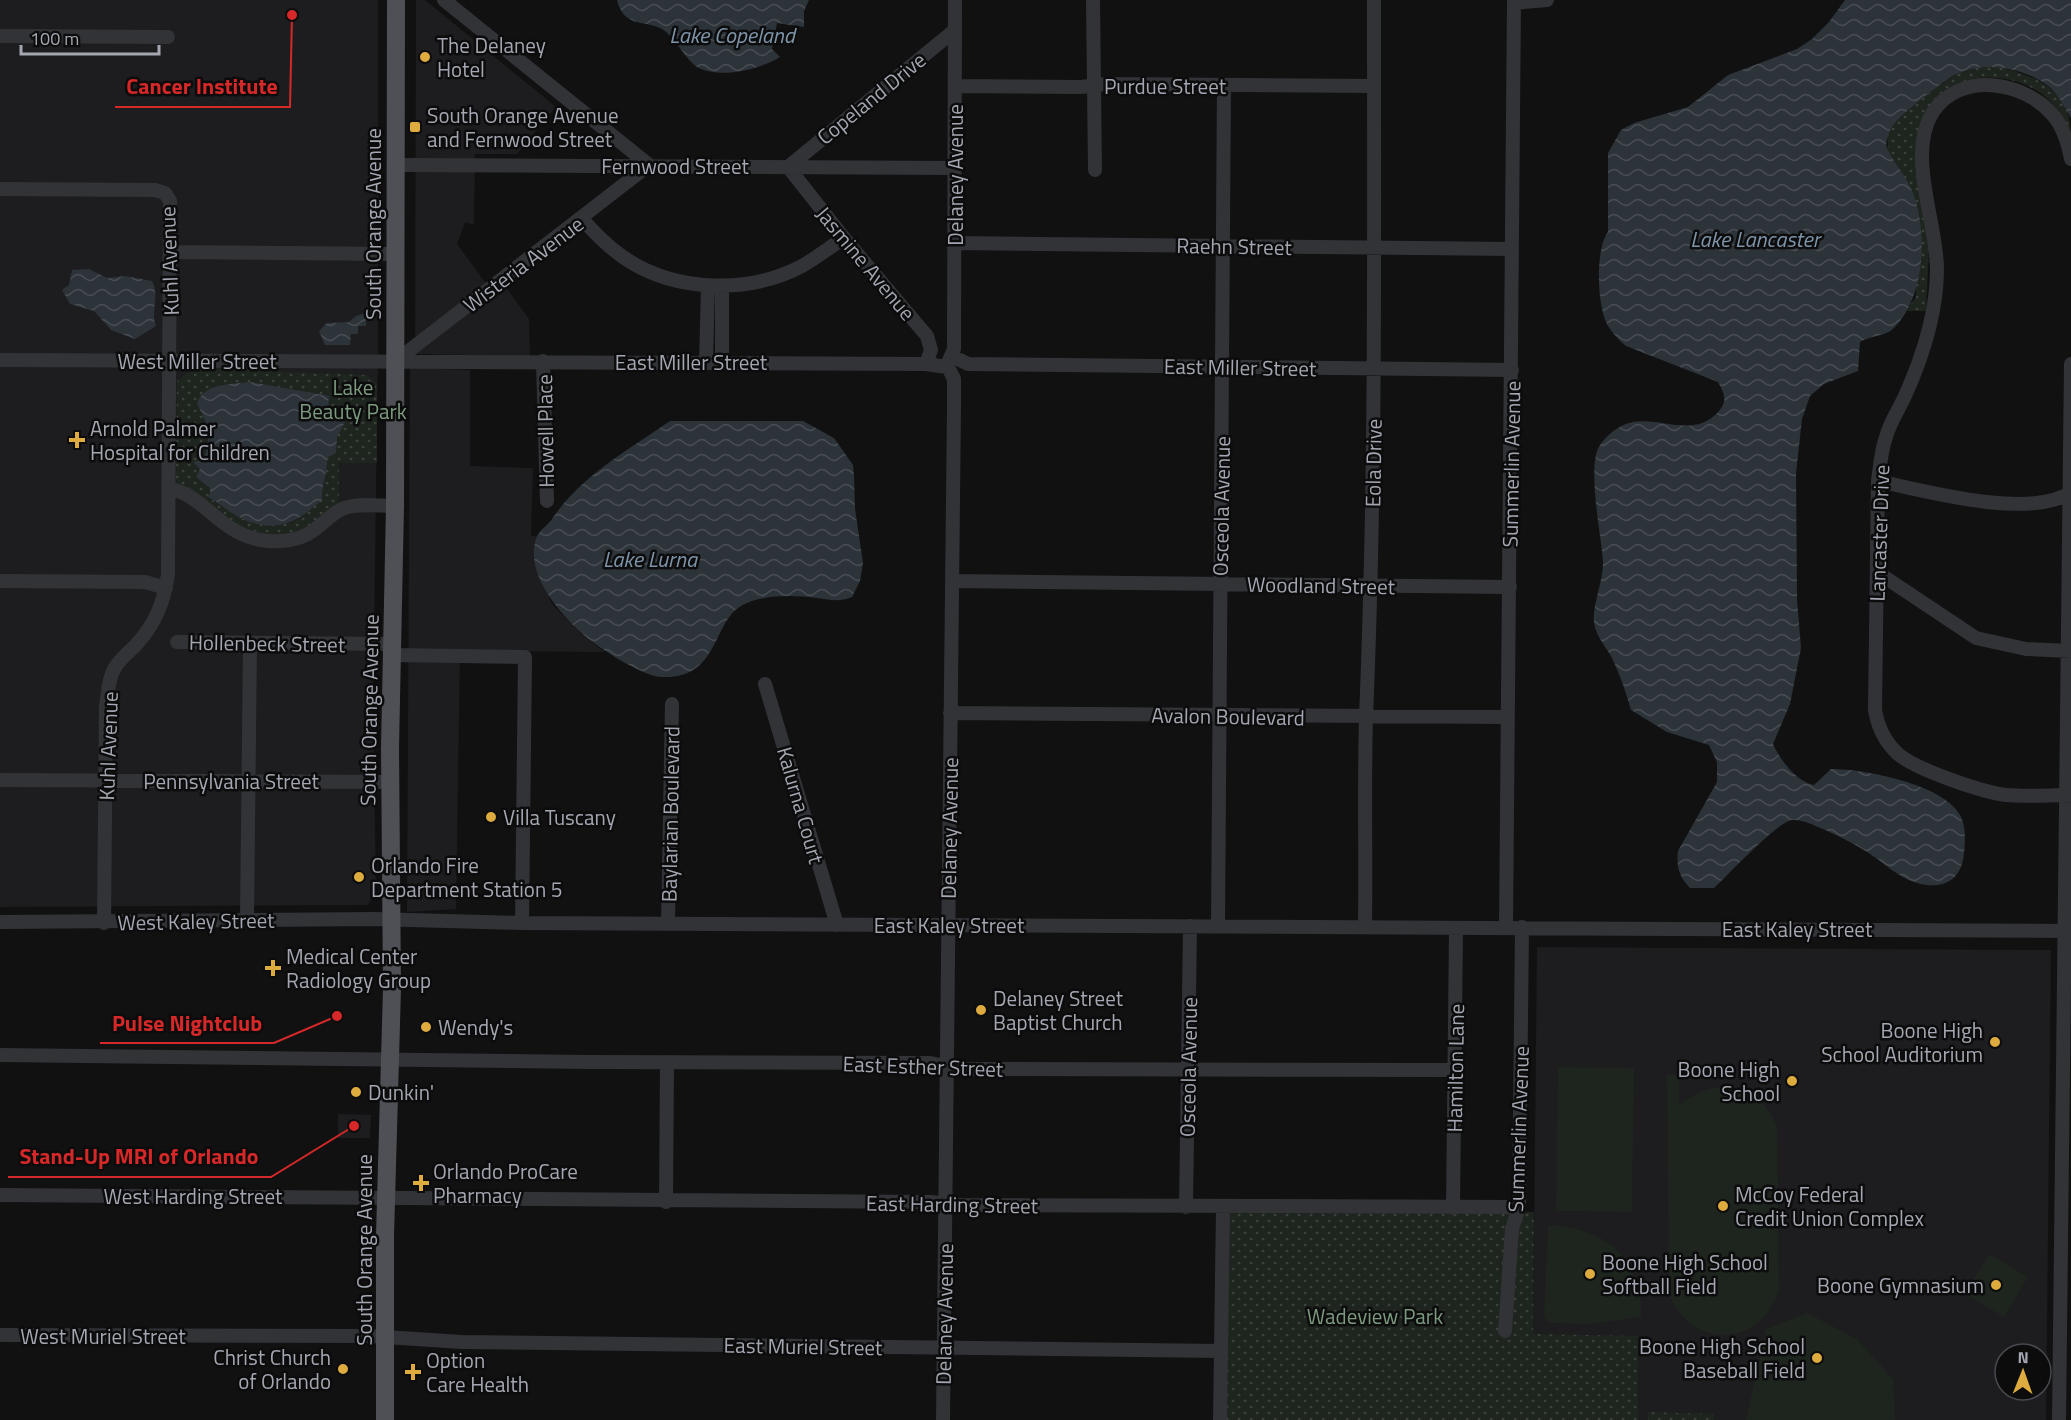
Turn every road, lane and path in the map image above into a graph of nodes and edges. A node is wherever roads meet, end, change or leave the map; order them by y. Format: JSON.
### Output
{"nodes":[{"id":1,"x":396,"y":0,"type":"edge"},
{"id":2,"x":444,"y":0,"type":"edge"},
{"id":3,"x":955,"y":0,"type":"edge"},
{"id":4,"x":1093,"y":0,"type":"edge"},
{"id":5,"x":1374,"y":0,"type":"edge"},
{"id":6,"x":1547,"y":0,"type":"edge"},
{"id":7,"x":1514,"y":2,"type":"edge"},
{"id":8,"x":955,"y":30,"type":"junction"},
{"id":9,"x":0,"y":36,"type":"edge"},
{"id":10,"x":168,"y":37,"type":"dead end"},
{"id":11,"x":956,"y":86,"type":"junction"},
{"id":12,"x":1094,"y":86,"type":"junction"},
{"id":13,"x":1224,"y":86,"type":"junction"},
{"id":14,"x":1374,"y":86,"type":"junction"},
{"id":15,"x":2071,"y":159,"type":"edge"},
{"id":16,"x":395,"y":165,"type":"junction"},
{"id":17,"x":649,"y":165,"type":"junction"},
{"id":18,"x":788,"y":167,"type":"junction"},
{"id":19,"x":955,"y":168,"type":"junction"},
{"id":20,"x":1095,"y":170,"type":"dead end"},
{"id":21,"x":0,"y":189,"type":"edge"},
{"id":22,"x":582,"y":219,"type":"junction"},
{"id":23,"x":844,"y":238,"type":"junction"},
{"id":24,"x":955,"y":243,"type":"junction"},
{"id":25,"x":1222,"y":247,"type":"junction"},
{"id":26,"x":1375,"y":247,"type":"junction"},
{"id":27,"x":1512,"y":249,"type":"junction"},
{"id":28,"x":171,"y":252,"type":"junction"},
{"id":29,"x":395,"y":254,"type":"junction"},
{"id":30,"x":722,"y":285,"type":"junction"},
{"id":31,"x":708,"y":286,"type":"junction"},
{"id":32,"x":430,"y":335,"type":"junction"},
{"id":33,"x":0,"y":360,"type":"edge"},
{"id":34,"x":171,"y":360,"type":"junction"},
{"id":35,"x":395,"y":361,"type":"junction"},
{"id":36,"x":446,"y":361,"type":"junction"},
{"id":37,"x":543,"y":362,"type":"junction"},
{"id":38,"x":706,"y":363,"type":"junction"},
{"id":39,"x":722,"y":363,"type":"junction"},
{"id":40,"x":952,"y":364,"type":"junction"},
{"id":41,"x":2071,"y":364,"type":"edge"},
{"id":42,"x":1222,"y":366,"type":"junction"},
{"id":43,"x":1374,"y":368,"type":"junction"},
{"id":44,"x":1512,"y":370,"type":"junction"},
{"id":45,"x":1878,"y":482,"type":"junction"},
{"id":46,"x":170,"y":489,"type":"junction"},
{"id":47,"x":2069,"y":493,"type":"edge"},
{"id":48,"x":547,"y":501,"type":"dead end"},
{"id":49,"x":395,"y":506,"type":"junction"},
{"id":50,"x":1877,"y":572,"type":"junction"},
{"id":51,"x":0,"y":580,"type":"edge"},
{"id":52,"x":952,"y":581,"type":"junction"},
{"id":53,"x":1220,"y":584,"type":"junction"},
{"id":54,"x":1372,"y":585,"type":"junction"},
{"id":55,"x":1510,"y":587,"type":"junction"},
{"id":56,"x":166,"y":588,"type":"junction"},
{"id":57,"x":177,"y":642,"type":"dead end"},
{"id":58,"x":250,"y":643,"type":"junction"},
{"id":59,"x":392,"y":650,"type":"junction"},
{"id":60,"x":2068,"y":650,"type":"edge"},
{"id":61,"x":765,"y":684,"type":"dead end"},
{"id":62,"x":672,"y":704,"type":"dead end"},
{"id":63,"x":950,"y":713,"type":"junction"},
{"id":64,"x":1219,"y":717,"type":"junction"},
{"id":65,"x":1366,"y":717,"type":"junction"},
{"id":66,"x":1506,"y":717,"type":"junction"},
{"id":67,"x":0,"y":780,"type":"edge"},
{"id":68,"x":105,"y":780,"type":"junction"},
{"id":69,"x":248,"y":781,"type":"junction"},
{"id":70,"x":390,"y":782,"type":"junction"},
{"id":71,"x":2068,"y":795,"type":"edge"},
{"id":72,"x":247,"y":920,"type":"junction"},
{"id":73,"x":392,"y":920,"type":"junction"},
{"id":74,"x":0,"y":922,"type":"edge"},
{"id":75,"x":104,"y":923,"type":"junction"},
{"id":76,"x":522,"y":923,"type":"junction"},
{"id":77,"x":668,"y":923,"type":"junction"},
{"id":78,"x":837,"y":924,"type":"junction"},
{"id":79,"x":947,"y":925,"type":"junction"},
{"id":80,"x":1190,"y":926,"type":"junction"},
{"id":81,"x":1218,"y":926,"type":"junction"},
{"id":82,"x":1365,"y":927,"type":"junction"},
{"id":83,"x":1506,"y":927,"type":"junction"},
{"id":84,"x":1522,"y":927,"type":"junction"},
{"id":85,"x":1456,"y":928,"type":"junction"},
{"id":86,"x":2068,"y":931,"type":"edge"},
{"id":87,"x":0,"y":1055,"type":"edge"},
{"id":88,"x":390,"y":1060,"type":"junction"},
{"id":89,"x":668,"y":1062,"type":"junction"},
{"id":90,"x":946,"y":1066,"type":"junction"},
{"id":91,"x":1188,"y":1069,"type":"junction"},
{"id":92,"x":1455,"y":1070,"type":"junction"},
{"id":93,"x":2068,"y":1070,"type":"edge"},
{"id":94,"x":0,"y":1195,"type":"edge"},
{"id":95,"x":385,"y":1198,"type":"junction"},
{"id":96,"x":666,"y":1202,"type":"junction"},
{"id":97,"x":945,"y":1203,"type":"junction"},
{"id":98,"x":1519,"y":1206,"type":"junction"},
{"id":99,"x":1186,"y":1207,"type":"junction"},
{"id":100,"x":1223,"y":1207,"type":"junction"},
{"id":101,"x":1453,"y":1208,"type":"junction"},
{"id":102,"x":2067,"y":1210,"type":"edge"},
{"id":103,"x":1505,"y":1330,"type":"dead end"},
{"id":104,"x":0,"y":1335,"type":"edge"},
{"id":105,"x":386,"y":1338,"type":"junction"},
{"id":106,"x":944,"y":1347,"type":"junction"},
{"id":107,"x":1221,"y":1351,"type":"junction"},
{"id":108,"x":2066,"y":1391,"type":"edge"},
{"id":109,"x":385,"y":1420,"type":"edge"},
{"id":110,"x":943,"y":1420,"type":"edge"},
{"id":111,"x":1220,"y":1420,"type":"edge"},
{"id":112,"x":2059,"y":1420,"type":"edge"}],
"edges":[{"from":1,"to":16,"type":"main road","name":"South Orange Avenue"},
{"from":2,"to":17,"type":"street"},
{"from":3,"to":8,"type":"street","name":"Delaney Avenue"},
{"from":4,"to":12,"type":"street"},
{"from":5,"to":14,"type":"street","name":"Eola Drive"},
{"from":6,"to":7,"type":"street"},
{"from":7,"to":27,"type":"street","name":"Summerlin Avenue"},
{"from":8,"to":11,"type":"street","name":"Delaney Avenue"},
{"from":8,"to":18,"type":"street","name":"Copeland Drive"},
{"from":9,"to":10,"type":"street"},
{"from":11,"to":12,"type":"street","name":"Purdue Street"},
{"from":11,"to":19,"type":"street","name":"Delaney Avenue"},
{"from":12,"to":13,"type":"street","name":"Purdue Street"},
{"from":12,"to":20,"type":"street"},
{"from":13,"to":14,"type":"street","name":"Purdue Street"},
{"from":13,"to":25,"type":"street","name":"Osceola Avenue"},
{"from":14,"to":26,"type":"street","name":"Eola Drive"},
{"from":15,"to":45,"type":"street","name":"Lancaster Drive"},
{"from":16,"to":17,"type":"street","name":"Fernwood Street"},
{"from":16,"to":29,"type":"main road","name":"South Orange Avenue"},
{"from":17,"to":18,"type":"street","name":"Fernwood Street"},
{"from":17,"to":22,"type":"street","name":"Wisteria Avenue"},
{"from":18,"to":19,"type":"street","name":"Fernwood Street"},
{"from":18,"to":23,"type":"street","name":"Jasmine Avenue"},
{"from":19,"to":24,"type":"street","name":"Delaney Avenue"},
{"from":21,"to":28,"type":"street","name":"Kuhl Avenue"},
{"from":22,"to":31,"type":"street"},
{"from":22,"to":32,"type":"street","name":"Wisteria Avenue"},
{"from":23,"to":30,"type":"street"},
{"from":23,"to":40,"type":"street","name":"Jasmine Avenue"},
{"from":24,"to":25,"type":"street","name":"Raehn Street"},
{"from":24,"to":40,"type":"street","name":"Delaney Avenue"},
{"from":25,"to":26,"type":"street","name":"Raehn Street"},
{"from":25,"to":42,"type":"street","name":"Osceola Avenue"},
{"from":26,"to":27,"type":"street","name":"Raehn Street"},
{"from":26,"to":43,"type":"street","name":"Eola Drive"},
{"from":27,"to":44,"type":"street","name":"Summerlin Avenue"},
{"from":28,"to":29,"type":"street"},
{"from":28,"to":34,"type":"street","name":"Kuhl Avenue"},
{"from":29,"to":35,"type":"main road","name":"South Orange Avenue"},
{"from":30,"to":31,"type":"street"},
{"from":30,"to":39,"type":"street"},
{"from":31,"to":38,"type":"street"},
{"from":32,"to":35,"type":"street","name":"Wisteria Avenue"},
{"from":32,"to":36,"type":"street"},
{"from":33,"to":34,"type":"street","name":"West Miller Street"},
{"from":34,"to":35,"type":"street","name":"West Miller Street"},
{"from":34,"to":46,"type":"street","name":"Kuhl Avenue"},
{"from":35,"to":36,"type":"street","name":"East Miller Street"},
{"from":35,"to":49,"type":"main road","name":"South Orange Avenue"},
{"from":36,"to":37,"type":"street","name":"East Miller Street"},
{"from":37,"to":38,"type":"street","name":"East Miller Street"},
{"from":37,"to":48,"type":"street","name":"Howell Place"},
{"from":38,"to":39,"type":"street","name":"East Miller Street"},
{"from":39,"to":40,"type":"street","name":"East Miller Street"},
{"from":40,"to":42,"type":"street","name":"East Miller Street"},
{"from":40,"to":52,"type":"street","name":"Delaney Avenue"},
{"from":41,"to":47,"type":"street"},
{"from":42,"to":43,"type":"street","name":"East Miller Street"},
{"from":42,"to":53,"type":"street","name":"Osceola Avenue"},
{"from":43,"to":44,"type":"street","name":"East Miller Street"},
{"from":43,"to":54,"type":"street","name":"Eola Drive"},
{"from":44,"to":55,"type":"street","name":"Summerlin Avenue"},
{"from":45,"to":47,"type":"street"},
{"from":45,"to":50,"type":"street","name":"Lancaster Drive"},
{"from":46,"to":49,"type":"street"},
{"from":46,"to":56,"type":"street","name":"Kuhl Avenue"},
{"from":47,"to":60,"type":"street"},
{"from":49,"to":59,"type":"main road","name":"South Orange Avenue"},
{"from":50,"to":60,"type":"street"},
{"from":50,"to":71,"type":"street","name":"Lancaster Drive"},
{"from":51,"to":56,"type":"street"},
{"from":52,"to":53,"type":"street","name":"Woodland Street"},
{"from":52,"to":63,"type":"street","name":"Delaney Avenue"},
{"from":53,"to":54,"type":"street","name":"Woodland Street"},
{"from":53,"to":64,"type":"street","name":"Osceola Avenue"},
{"from":54,"to":55,"type":"street","name":"Woodland Street"},
{"from":54,"to":65,"type":"street","name":"Eola Drive"},
{"from":55,"to":66,"type":"street","name":"Summerlin Avenue"},
{"from":56,"to":68,"type":"street","name":"Kuhl Avenue"},
{"from":57,"to":58,"type":"street","name":"Hollenbeck Street"},
{"from":58,"to":59,"type":"street","name":"Hollenbeck Street"},
{"from":58,"to":69,"type":"street"},
{"from":59,"to":70,"type":"main road","name":"South Orange Avenue"},
{"from":59,"to":76,"type":"street","name":"Hollenbeck Street"},
{"from":60,"to":71,"type":"street"},
{"from":61,"to":78,"type":"street","name":"Kalurna Court"},
{"from":62,"to":77,"type":"street","name":"Baylarian Boulevard"},
{"from":63,"to":64,"type":"street","name":"Avalon Boulevard"},
{"from":63,"to":79,"type":"street","name":"Delaney Avenue"},
{"from":64,"to":65,"type":"street","name":"Avalon Boulevard"},
{"from":64,"to":81,"type":"street","name":"Osceola Avenue"},
{"from":65,"to":66,"type":"street","name":"Avalon Boulevard"},
{"from":65,"to":82,"type":"street","name":"Eola Drive"},
{"from":66,"to":83,"type":"street","name":"Summerlin Avenue"},
{"from":67,"to":68,"type":"street","name":"Pennsylvania Street"},
{"from":68,"to":69,"type":"street","name":"Pennsylvania Street"},
{"from":68,"to":75,"type":"street","name":"Kuhl Avenue"},
{"from":69,"to":70,"type":"street","name":"Pennsylvania Street"},
{"from":69,"to":72,"type":"street"},
{"from":70,"to":73,"type":"main road","name":"South Orange Avenue"},
{"from":71,"to":86,"type":"street"},
{"from":72,"to":73,"type":"street","name":"West Kaley Street"},
{"from":72,"to":75,"type":"street","name":"West Kaley Street"},
{"from":73,"to":76,"type":"street","name":"East Kaley Street"},
{"from":73,"to":88,"type":"main road","name":"South Orange Avenue"},
{"from":74,"to":75,"type":"street","name":"West Kaley Street"},
{"from":76,"to":77,"type":"street","name":"East Kaley Street"},
{"from":77,"to":78,"type":"street","name":"East Kaley Street"},
{"from":78,"to":79,"type":"street","name":"East Kaley Street"},
{"from":79,"to":80,"type":"street","name":"East Kaley Street"},
{"from":79,"to":90,"type":"street","name":"Delaney Avenue"},
{"from":80,"to":81,"type":"street","name":"East Kaley Street"},
{"from":80,"to":91,"type":"street","name":"Osceola Avenue"},
{"from":81,"to":82,"type":"street","name":"East Kaley Street"},
{"from":82,"to":85,"type":"street","name":"East Kaley Street"},
{"from":83,"to":84,"type":"street","name":"East Kaley Street"},
{"from":83,"to":85,"type":"street","name":"East Kaley Street"},
{"from":84,"to":86,"type":"street","name":"East Kaley Street"},
{"from":84,"to":98,"type":"street","name":"Summerlin Avenue"},
{"from":85,"to":92,"type":"street","name":"Hamilton Lane"},
{"from":86,"to":93,"type":"street"},
{"from":87,"to":88,"type":"street","name":"East Esther Street"},
{"from":88,"to":89,"type":"street","name":"East Esther Street"},
{"from":88,"to":95,"type":"main road","name":"South Orange Avenue"},
{"from":89,"to":90,"type":"street","name":"East Esther Street"},
{"from":89,"to":96,"type":"street"},
{"from":90,"to":91,"type":"street","name":"East Esther Street"},
{"from":90,"to":97,"type":"street","name":"Delaney Avenue"},
{"from":91,"to":92,"type":"street","name":"East Esther Street"},
{"from":91,"to":99,"type":"street","name":"Osceola Avenue"},
{"from":92,"to":101,"type":"street","name":"Hamilton Lane"},
{"from":93,"to":102,"type":"street"},
{"from":94,"to":95,"type":"street","name":"West Harding Street"},
{"from":95,"to":96,"type":"street","name":"East Harding Street"},
{"from":95,"to":105,"type":"main road","name":"South Orange Avenue"},
{"from":96,"to":97,"type":"street","name":"East Harding Street"},
{"from":97,"to":99,"type":"street","name":"East Harding Street"},
{"from":97,"to":106,"type":"street","name":"Delaney Avenue"},
{"from":98,"to":101,"type":"street","name":"East Harding Street"},
{"from":98,"to":103,"type":"street","name":"Summerlin Avenue"},
{"from":99,"to":100,"type":"street","name":"East Harding Street"},
{"from":100,"to":101,"type":"street","name":"East Harding Street"},
{"from":100,"to":107,"type":"street"},
{"from":102,"to":108,"type":"street"},
{"from":104,"to":105,"type":"street","name":"West Muriel Street"},
{"from":105,"to":106,"type":"street","name":"East Muriel Street"},
{"from":105,"to":109,"type":"main road","name":"South Orange Avenue"},
{"from":106,"to":107,"type":"street","name":"East Muriel Street"},
{"from":106,"to":110,"type":"street","name":"Delaney Avenue"},
{"from":107,"to":111,"type":"street"},
{"from":108,"to":112,"type":"street"}]}
